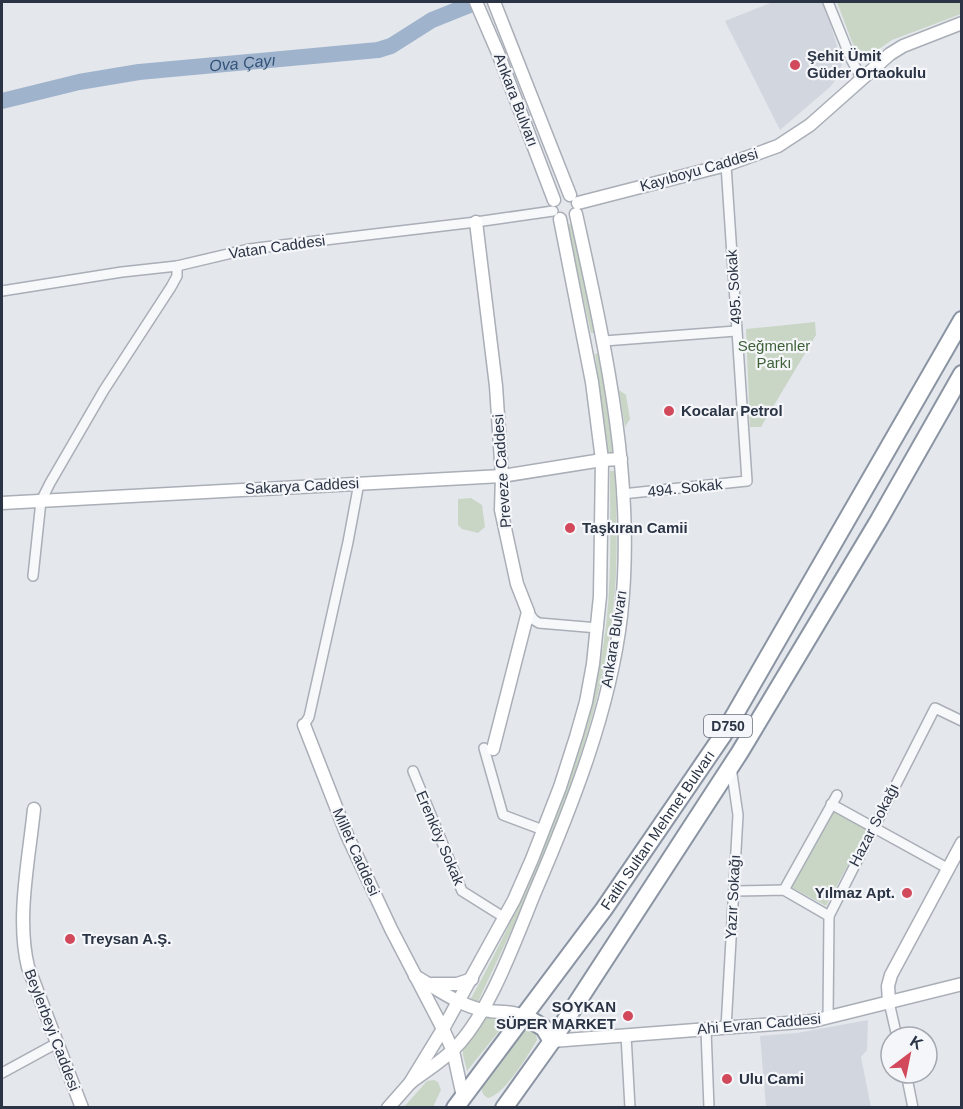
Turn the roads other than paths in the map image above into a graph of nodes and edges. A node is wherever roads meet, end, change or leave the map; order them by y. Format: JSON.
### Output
{"nodes":[{"id":1,"x":476,"y":2,"type":"edge"},
{"id":2,"x":494,"y":2,"type":"edge"},
{"id":3,"x":828,"y":2,"type":"edge"},
{"id":4,"x":962,"y":23,"type":"edge"},
{"id":5,"x":862,"y":79,"type":"junction"},
{"id":6,"x":726,"y":165,"type":"junction"},
{"id":7,"x":575,"y":204,"type":"junction"},
{"id":8,"x":556,"y":210,"type":"junction"},
{"id":9,"x":476,"y":222,"type":"junction"},
{"id":10,"x":177,"y":266,"type":"junction"},
{"id":11,"x":2,"y":291,"type":"edge"},
{"id":12,"x":962,"y":320,"type":"edge"},
{"id":13,"x":736,"y":331,"type":"junction"},
{"id":14,"x":604,"y":341,"type":"junction"},
{"id":15,"x":585,"y":342,"type":"junction"},
{"id":16,"x":962,"y":374,"type":"edge"},
{"id":17,"x":621,"y":459,"type":"junction"},
{"id":18,"x":602,"y":460,"type":"junction"},
{"id":19,"x":502,"y":476,"type":"junction"},
{"id":20,"x":747,"y":481,"type":"joint"},
{"id":21,"x":358,"y":483,"type":"junction"},
{"id":22,"x":622,"y":494,"type":"junction"},
{"id":23,"x":41,"y":501,"type":"junction"},
{"id":24,"x":2,"y":503,"type":"edge"},
{"id":25,"x":33,"y":576,"type":"dead end"},
{"id":26,"x":528,"y":612,"type":"junction"},
{"id":27,"x":597,"y":628,"type":"junction"},
{"id":28,"x":962,"y":721,"type":"edge"},
{"id":29,"x":304,"y":725,"type":"joint"},
{"id":30,"x":489,"y":749,"type":"joint"},
{"id":31,"x":731,"y":766,"type":"junction"},
{"id":32,"x":412,"y":771,"type":"dead end"},
{"id":33,"x":837,"y":795,"type":"dead end"},
{"id":34,"x":831,"y":804,"type":"junction"},
{"id":35,"x":34,"y":809,"type":"dead end"},
{"id":36,"x":873,"y":828,"type":"junction"},
{"id":37,"x":543,"y":830,"type":"junction"},
{"id":38,"x":962,"y":843,"type":"edge"},
{"id":39,"x":947,"y":868,"type":"junction"},
{"id":40,"x":784,"y":890,"type":"junction"},
{"id":41,"x":734,"y":891,"type":"junction"},
{"id":42,"x":829,"y":916,"type":"junction"},
{"id":43,"x":505,"y":918,"type":"junction"},
{"id":44,"x":414,"y":976,"type":"junction"},
{"id":45,"x":472,"y":979,"type":"junction"},
{"id":46,"x":428,"y":984,"type":"junction"},
{"id":47,"x":962,"y":984,"type":"edge"},
{"id":48,"x":459,"y":1002,"type":"junction"},
{"id":49,"x":889,"y":1002,"type":"junction"},
{"id":50,"x":483,"y":1010,"type":"junction"},
{"id":51,"x":524,"y":1016,"type":"junction"},
{"id":52,"x":828,"y":1018,"type":"junction"},
{"id":53,"x":894,"y":1025,"type":"edge"},
{"id":54,"x":726,"y":1028,"type":"junction"},
{"id":55,"x":443,"y":1029,"type":"junction"},
{"id":56,"x":706,"y":1030,"type":"junction"},
{"id":57,"x":626,"y":1035,"type":"junction"},
{"id":58,"x":552,"y":1041,"type":"junction"},
{"id":59,"x":57,"y":1043,"type":"junction"},
{"id":60,"x":453,"y":1051,"type":"junction"},
{"id":61,"x":2,"y":1073,"type":"edge"},
{"id":62,"x":410,"y":1083,"type":"junction"},
{"id":63,"x":909,"y":1085,"type":"edge"},
{"id":64,"x":464,"y":1104,"type":"edge"},
{"id":65,"x":82,"y":1107,"type":"edge"},
{"id":66,"x":388,"y":1107,"type":"edge"},
{"id":67,"x":504,"y":1107,"type":"edge"},
{"id":68,"x":630,"y":1107,"type":"edge"},
{"id":69,"x":709,"y":1107,"type":"edge"},
{"id":70,"x":914,"y":1107,"type":"edge"}],
"edges":[{"from":1,"to":8,"type":"main road","name":"Ankara Bulvarı"},
{"from":2,"to":7,"type":"main road","name":"Ankara Bulvarı"},
{"from":3,"to":5,"type":"street"},
{"from":4,"to":5,"type":"main road","name":"Kayıboyu Caddesi"},
{"from":5,"to":6,"type":"main road","name":"Kayıboyu Caddesi"},
{"from":6,"to":7,"type":"main road","name":"Kayıboyu Caddesi"},
{"from":6,"to":13,"type":"street","name":"495. Sokak"},
{"from":7,"to":8,"type":"main road"},
{"from":7,"to":8,"type":"main road"},
{"from":7,"to":14,"type":"main road","name":"Ankara Bulvarı"},
{"from":8,"to":9,"type":"street","name":"Vatan Caddesi"},
{"from":8,"to":15,"type":"main road","name":"Ankara Bulvarı"},
{"from":9,"to":10,"type":"street","name":"Vatan Caddesi"},
{"from":9,"to":19,"type":"main road","name":"Preveze Caddesi"},
{"from":10,"to":11,"type":"street","name":"Vatan Caddesi"},
{"from":10,"to":23,"type":"street"},
{"from":12,"to":51,"type":"highway","name":"Fatih Sultan Mehmet Bulvarı","number":"D750"},
{"from":13,"to":14,"type":"street"},
{"from":13,"to":20,"type":"street","name":"495. Sokak"},
{"from":14,"to":15,"type":"main road"},
{"from":14,"to":17,"type":"main road","name":"Ankara Bulvarı"},
{"from":15,"to":18,"type":"main road","name":"Ankara Bulvarı"},
{"from":16,"to":31,"type":"highway","name":"Fatih Sultan Mehmet Bulvarı","number":"D750"},
{"from":17,"to":18,"type":"main road","name":"Sakarya Caddesi"},
{"from":17,"to":22,"type":"main road","name":"Ankara Bulvarı"},
{"from":18,"to":19,"type":"main road","name":"Sakarya Caddesi"},
{"from":18,"to":27,"type":"main road","name":"Ankara Bulvarı"},
{"from":19,"to":21,"type":"main road","name":"Sakarya Caddesi"},
{"from":19,"to":26,"type":"main road","name":"Preveze Caddesi"},
{"from":20,"to":22,"type":"street","name":"494. Sokak"},
{"from":21,"to":23,"type":"main road","name":"Sakarya Caddesi"},
{"from":21,"to":29,"type":"street"},
{"from":22,"to":50,"type":"main road","name":"Ankara Bulvarı"},
{"from":23,"to":24,"type":"main road","name":"Sakarya Caddesi"},
{"from":23,"to":25,"type":"street"},
{"from":26,"to":27,"type":"street"},
{"from":26,"to":30,"type":"main road"},
{"from":27,"to":37,"type":"main road","name":"Ankara Bulvarı"},
{"from":28,"to":36,"type":"street","name":"Hazar Sokağı"},
{"from":29,"to":44,"type":"main road","name":"Millet Caddesi"},
{"from":30,"to":37,"type":"street"},
{"from":31,"to":41,"type":"street","name":"Yazır Sokağı"},
{"from":31,"to":58,"type":"highway","name":"Fatih Sultan Mehmet Bulvarı","number":"D750"},
{"from":32,"to":43,"type":"street","name":"Erenköy Sokak"},
{"from":33,"to":34,"type":"street"},
{"from":34,"to":36,"type":"street"},
{"from":34,"to":40,"type":"street"},
{"from":35,"to":59,"type":"main road","name":"Beylerbeyi Caddesi"},
{"from":36,"to":39,"type":"street"},
{"from":36,"to":42,"type":"street","name":"Hazar Sokağı"},
{"from":37,"to":43,"type":"main road","name":"Ankara Bulvarı"},
{"from":38,"to":39,"type":"main road"},
{"from":39,"to":49,"type":"main road"},
{"from":40,"to":41,"type":"street"},
{"from":40,"to":42,"type":"street"},
{"from":41,"to":54,"type":"street","name":"Yazır Sokağı"},
{"from":42,"to":52,"type":"street","name":"Hazar Sokağı"},
{"from":43,"to":45,"type":"main road","name":"Ankara Bulvarı"},
{"from":44,"to":46,"type":"main road"},
{"from":44,"to":55,"type":"main road","name":"Millet Caddesi"},
{"from":45,"to":46,"type":"main road"},
{"from":45,"to":48,"type":"main road","name":"Ankara Bulvarı"},
{"from":46,"to":48,"type":"main road"},
{"from":47,"to":49,"type":"main road","name":"Ahi Evran Caddesi"},
{"from":48,"to":50,"type":"main road"},
{"from":48,"to":55,"type":"main road","name":"Ankara Bulvarı"},
{"from":49,"to":52,"type":"main road","name":"Ahi Evran Caddesi"},
{"from":49,"to":53,"type":"street"},
{"from":50,"to":51,"type":"main road"},
{"from":50,"to":60,"type":"main road","name":"Ankara Bulvarı"},
{"from":51,"to":58,"type":"highway"},
{"from":51,"to":64,"type":"highway","name":"Fatih Sultan Mehmet Bulvarı","number":"D750"},
{"from":52,"to":54,"type":"main road","name":"Ahi Evran Caddesi"},
{"from":54,"to":56,"type":"main road","name":"Ahi Evran Caddesi"},
{"from":55,"to":60,"type":"main road"},
{"from":55,"to":62,"type":"main road","name":"Ankara Bulvarı"},
{"from":56,"to":57,"type":"main road","name":"Ahi Evran Caddesi"},
{"from":56,"to":69,"type":"street"},
{"from":57,"to":58,"type":"main road","name":"Ahi Evran Caddesi"},
{"from":57,"to":68,"type":"street"},
{"from":58,"to":67,"type":"highway","name":"Fatih Sultan Mehmet Bulvarı","number":"D750"},
{"from":59,"to":61,"type":"street"},
{"from":59,"to":65,"type":"main road","name":"Beylerbeyi Caddesi"},
{"from":60,"to":62,"type":"main road","name":"Ankara Bulvarı"},
{"from":60,"to":64,"type":"main road"},
{"from":62,"to":66,"type":"main road","name":"Ankara Bulvarı"},
{"from":63,"to":70,"type":"street"}]}
